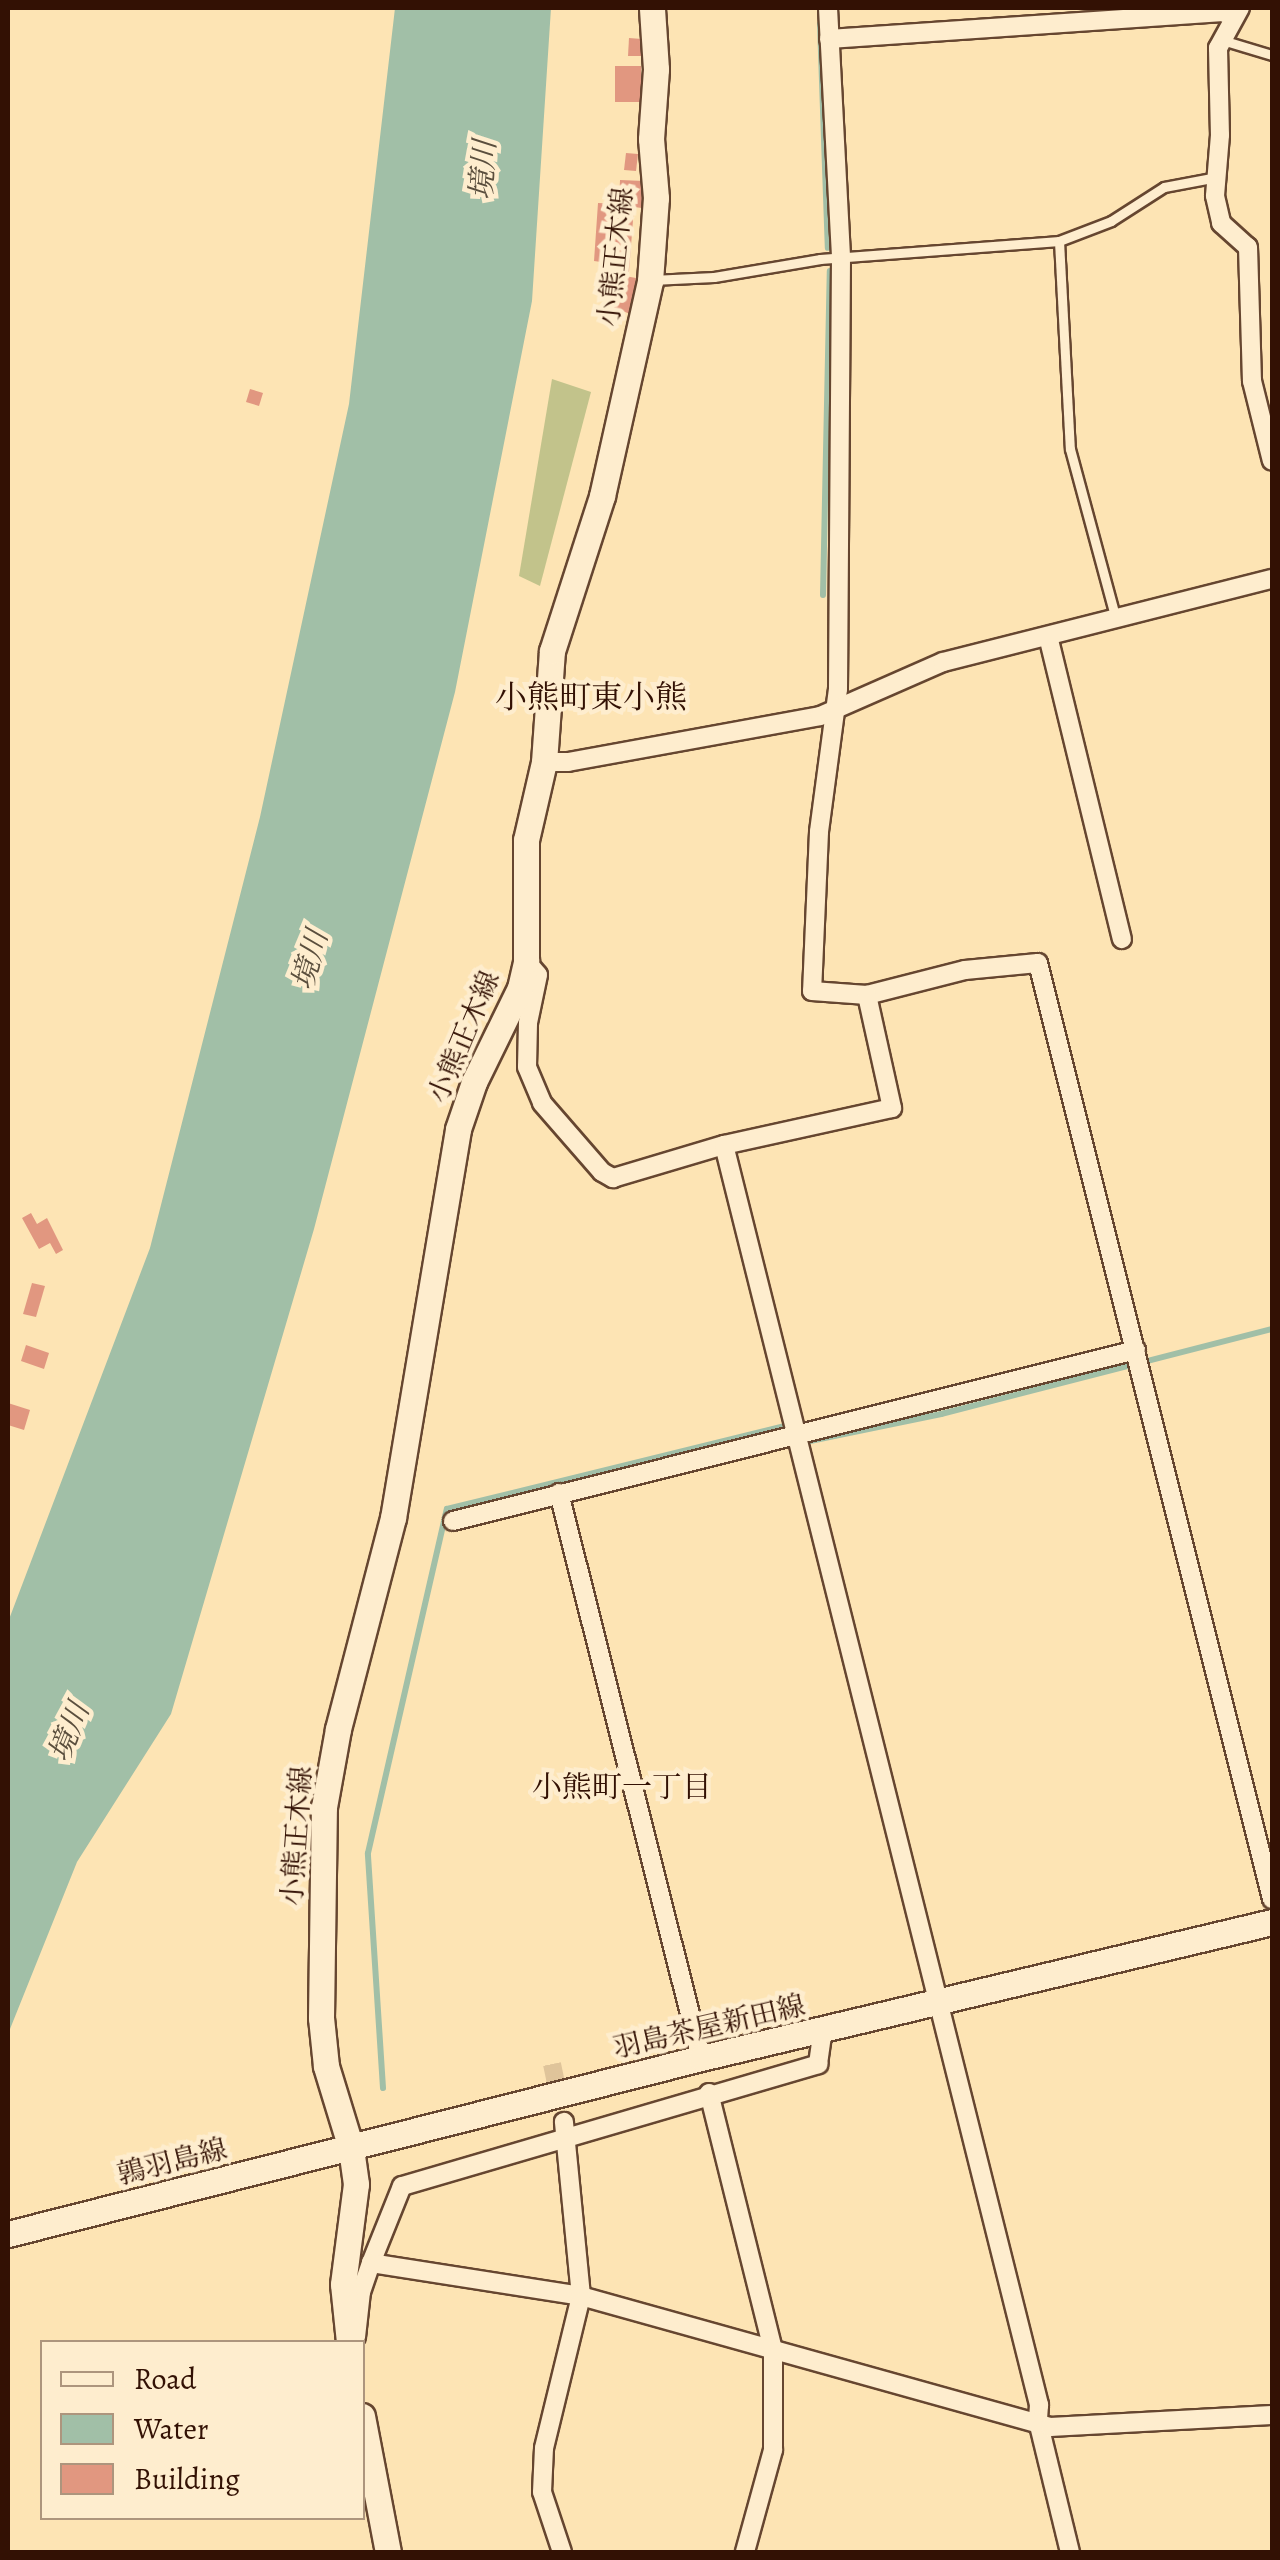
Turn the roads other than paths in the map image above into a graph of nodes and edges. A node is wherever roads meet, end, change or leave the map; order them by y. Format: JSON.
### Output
{"nodes":[{"id":1,"x":652,"y":8,"type":"edge"},
{"id":2,"x":828,"y":8,"type":"edge"},
{"id":3,"x":1140,"y":12,"type":"edge"},
{"id":4,"x":1237,"y":12,"type":"edge"},
{"id":5,"x":829,"y":39,"type":"junction"},
{"id":6,"x":1222,"y":40,"type":"junction"},
{"id":7,"x":1272,"y":55,"type":"edge"},
{"id":8,"x":1216,"y":177,"type":"junction"},
{"id":9,"x":1058,"y":241,"type":"junction"},
{"id":10,"x":841,"y":258,"type":"junction"},
{"id":11,"x":650,"y":280,"type":"junction"},
{"id":12,"x":1272,"y":460,"type":"edge"},
{"id":13,"x":1272,"y":579,"type":"edge"},
{"id":14,"x":1116,"y":619,"type":"junction"},
{"id":15,"x":1048,"y":636,"type":"junction"},
{"id":16,"x":834,"y":710,"type":"junction"},
{"id":17,"x":544,"y":762,"type":"junction"},
{"id":18,"x":1122,"y":939,"type":"dead end"},
{"id":19,"x":526,"y":961,"type":"junction"},
{"id":20,"x":867,"y":994,"type":"junction"},
{"id":21,"x":724,"y":1145,"type":"junction"},
{"id":22,"x":1136,"y":1350,"type":"junction"},
{"id":23,"x":796,"y":1435,"type":"junction"},
{"id":24,"x":558,"y":1492,"type":"junction"},
{"id":25,"x":453,"y":1521,"type":"dead end"},
{"id":26,"x":1272,"y":1900,"type":"edge"},
{"id":27,"x":1272,"y":1922,"type":"edge"},
{"id":28,"x":937,"y":2001,"type":"junction"},
{"id":29,"x":824,"y":2030,"type":"junction"},
{"id":30,"x":701,"y":2058,"type":"junction"},
{"id":31,"x":709,"y":2093,"type":"junction"},
{"id":32,"x":566,"y":2129,"type":"junction"},
{"id":33,"x":351,"y":2148,"type":"junction"},
{"id":34,"x":8,"y":2234,"type":"edge"},
{"id":35,"x":370,"y":2263,"type":"junction"},
{"id":36,"x":581,"y":2296,"type":"junction"},
{"id":37,"x":352,"y":2340,"type":"edge"},
{"id":38,"x":352,"y":2340,"type":"edge"},
{"id":39,"x":773,"y":2350,"type":"junction"},
{"id":40,"x":1272,"y":2414,"type":"edge"},
{"id":41,"x":1038,"y":2421,"type":"junction"},
{"id":42,"x":365,"y":2432,"type":"edge"},
{"id":43,"x":388,"y":2552,"type":"edge"},
{"id":44,"x":562,"y":2552,"type":"edge"},
{"id":45,"x":746,"y":2552,"type":"edge"},
{"id":46,"x":1070,"y":2552,"type":"edge"}],
"edges":[{"from":1,"to":11,"type":"main road","name":"小熊正木線"},
{"from":2,"to":5,"type":"street"},
{"from":3,"to":4,"type":"street"},
{"from":3,"to":5,"type":"street"},
{"from":4,"to":6,"type":"street"},
{"from":5,"to":10,"type":"street"},
{"from":6,"to":7,"type":"lane"},
{"from":6,"to":8,"type":"street"},
{"from":8,"to":9,"type":"lane"},
{"from":8,"to":12,"type":"street"},
{"from":9,"to":10,"type":"lane"},
{"from":9,"to":14,"type":"lane"},
{"from":10,"to":11,"type":"lane"},
{"from":10,"to":16,"type":"street"},
{"from":11,"to":17,"type":"main road","name":"小熊正木線"},
{"from":13,"to":14,"type":"street"},
{"from":14,"to":15,"type":"street"},
{"from":15,"to":16,"type":"street"},
{"from":15,"to":18,"type":"street"},
{"from":16,"to":17,"type":"street"},
{"from":16,"to":20,"type":"street"},
{"from":17,"to":19,"type":"main road","name":"小熊正木線"},
{"from":19,"to":21,"type":"street"},
{"from":19,"to":33,"type":"main road","name":"小熊正木線"},
{"from":20,"to":21,"type":"street"},
{"from":20,"to":22,"type":"street"},
{"from":21,"to":23,"type":"street"},
{"from":22,"to":23,"type":"street"},
{"from":22,"to":26,"type":"street"},
{"from":23,"to":24,"type":"street"},
{"from":23,"to":28,"type":"street"},
{"from":24,"to":25,"type":"street"},
{"from":24,"to":30,"type":"street"},
{"from":27,"to":28,"type":"main road","name":"羽島茶屋新田線"},
{"from":28,"to":29,"type":"main road","name":"羽島茶屋新田線"},
{"from":28,"to":41,"type":"street"},
{"from":29,"to":30,"type":"main road","name":"羽島茶屋新田線"},
{"from":29,"to":31,"type":"street"},
{"from":30,"to":33,"type":"main road","name":"羽島茶屋新田線"},
{"from":31,"to":32,"type":"street"},
{"from":31,"to":39,"type":"street"},
{"from":32,"to":35,"type":"street"},
{"from":32,"to":36,"type":"street"},
{"from":33,"to":34,"type":"main road","name":"鶉羽島線"},
{"from":33,"to":37,"type":"main road"},
{"from":35,"to":36,"type":"street"},
{"from":35,"to":38,"type":"street"},
{"from":36,"to":39,"type":"street"},
{"from":36,"to":44,"type":"street"},
{"from":39,"to":41,"type":"street"},
{"from":39,"to":45,"type":"street"},
{"from":40,"to":41,"type":"street"},
{"from":41,"to":46,"type":"street"},
{"from":42,"to":43,"type":"main road"}]}
